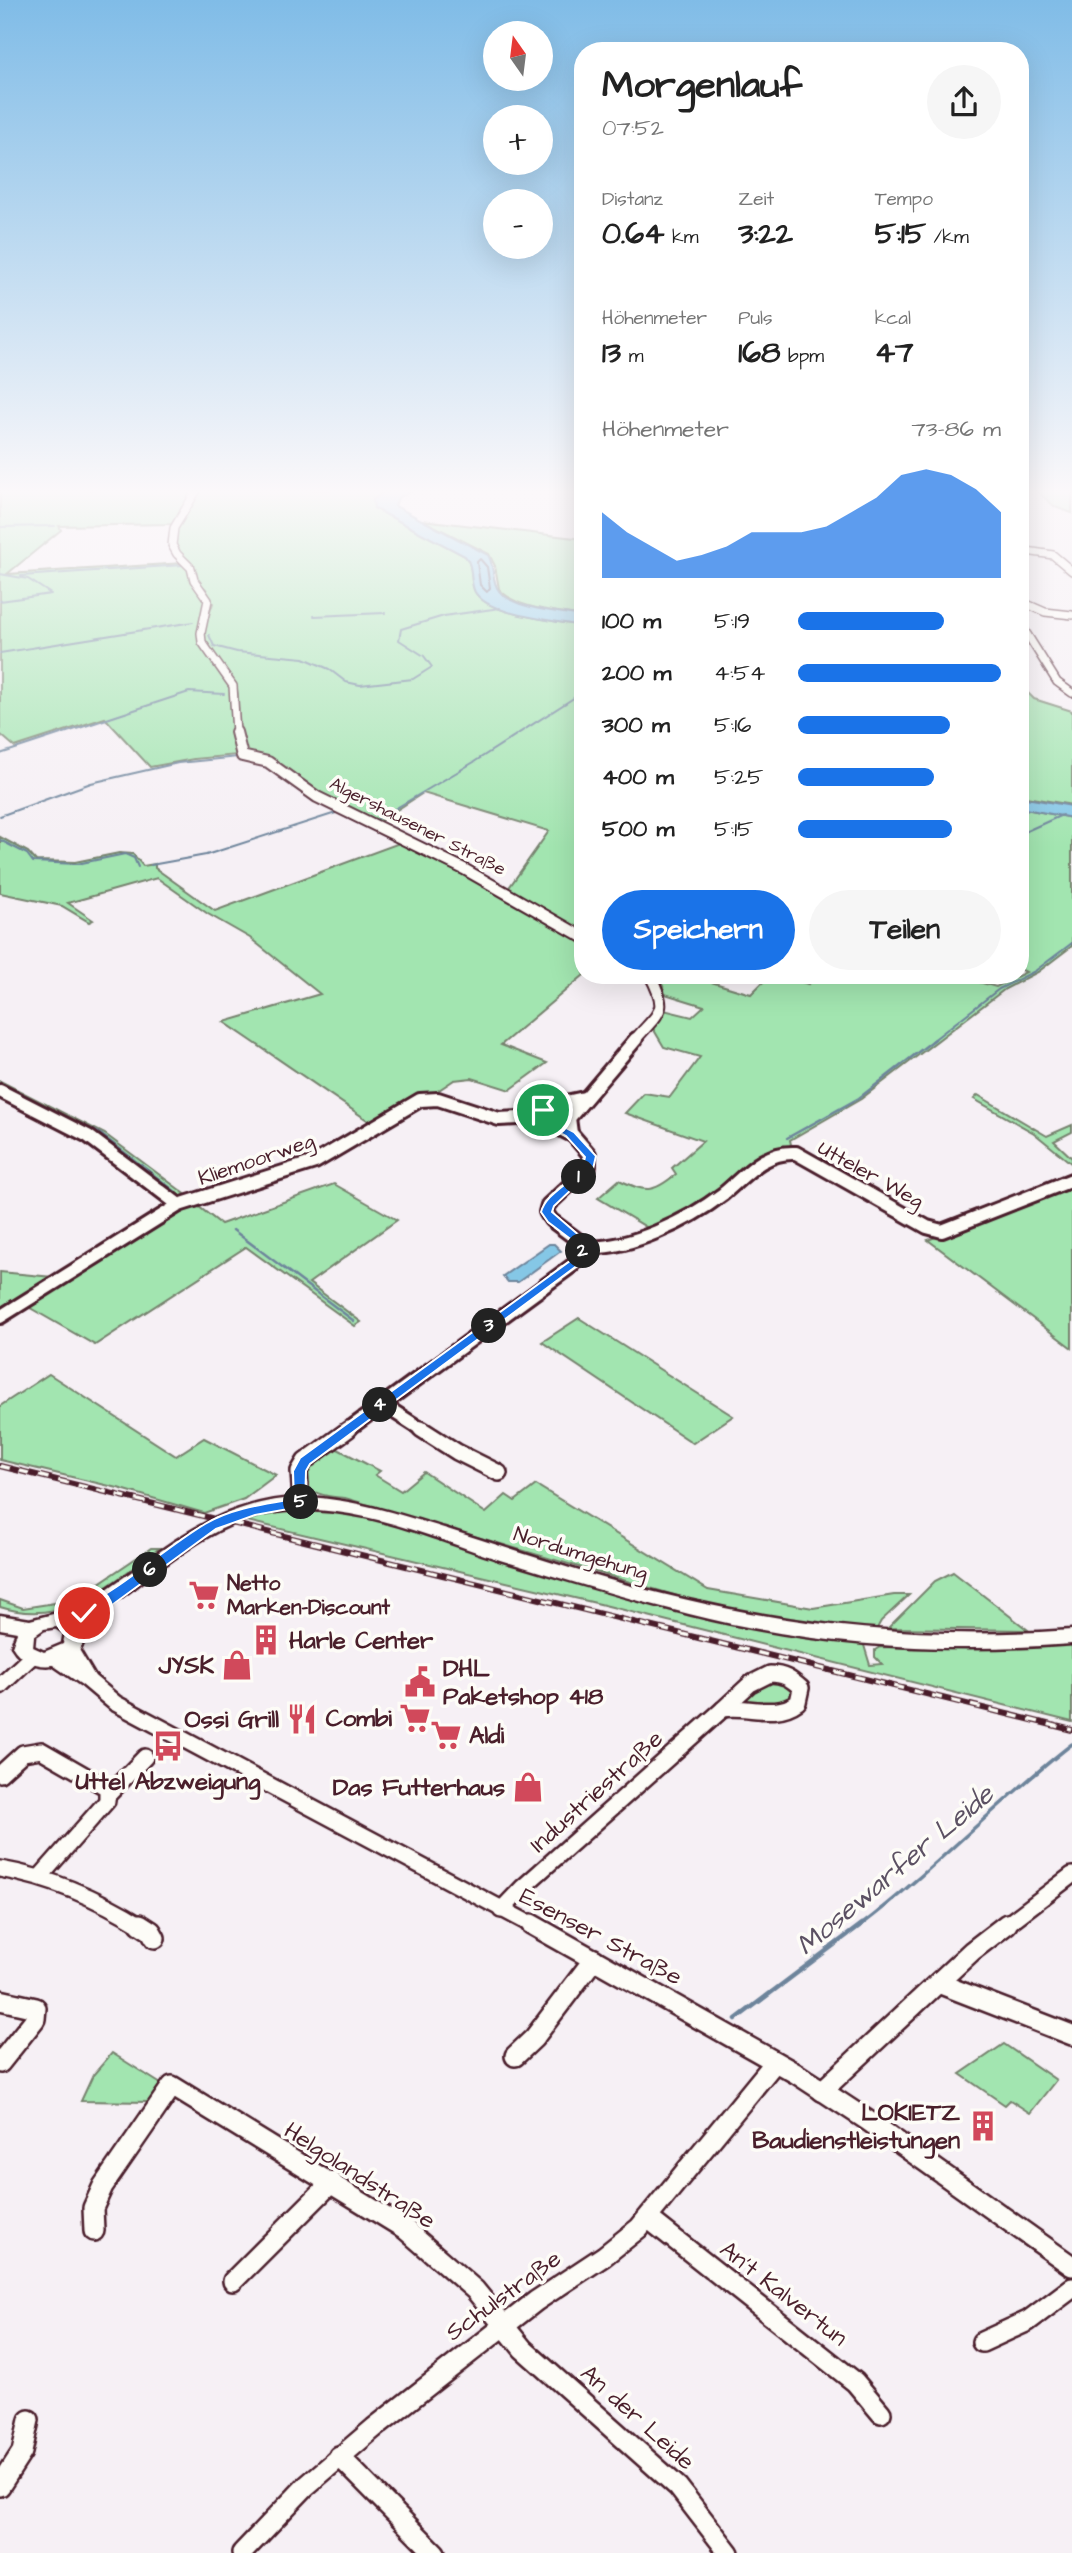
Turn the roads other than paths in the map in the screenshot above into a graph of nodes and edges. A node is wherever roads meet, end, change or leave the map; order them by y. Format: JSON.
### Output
{"nodes":[{"id":1,"x":207,"y":609,"type":"edge"},
{"id":2,"x":1038,"y":609,"type":"edge"},
{"id":3,"x":1045,"y":612,"type":"junction"},
{"id":4,"x":1033,"y":614,"type":"dead end"},
{"id":5,"x":1072,"y":615,"type":"edge"},
{"id":6,"x":1029,"y":633,"type":"edge"},
{"id":7,"x":1072,"y":693,"type":"edge"},
{"id":8,"x":574,"y":932,"type":"edge"},
{"id":9,"x":655,"y":984,"type":"edge"},
{"id":10,"x":0,"y":1091,"type":"edge"},
{"id":11,"x":584,"y":1098,"type":"junction"},
{"id":12,"x":537,"y":1117,"type":"junction"},
{"id":13,"x":570,"y":1134,"type":"junction"},
{"id":14,"x":1072,"y":1180,"type":"edge"},
{"id":15,"x":179,"y":1205,"type":"junction"},
{"id":16,"x":584,"y":1247,"type":"junction"},
{"id":17,"x":0,"y":1317,"type":"edge"},
{"id":18,"x":382,"y":1404,"type":"junction"},
{"id":19,"x":499,"y":1473,"type":"dead end"},
{"id":20,"x":301,"y":1503,"type":"junction"},
{"id":21,"x":0,"y":1622,"type":"edge"},
{"id":22,"x":0,"y":1628,"type":"edge"},
{"id":23,"x":1072,"y":1637,"type":"edge"},
{"id":24,"x":66,"y":1640,"type":"junction"},
{"id":25,"x":28,"y":1641,"type":"junction"},
{"id":26,"x":0,"y":1686,"type":"edge"},
{"id":27,"x":723,"y":1709,"type":"dead end"},
{"id":28,"x":145,"y":1757,"type":"dead end"},
{"id":29,"x":0,"y":1774,"type":"edge"},
{"id":30,"x":109,"y":1794,"type":"junction"},
{"id":31,"x":0,"y":1869,"type":"edge"},
{"id":32,"x":1072,"y":1875,"type":"edge"},
{"id":33,"x":40,"y":1877,"type":"junction"},
{"id":34,"x":501,"y":1910,"type":"junction"},
{"id":35,"x":155,"y":1938,"type":"dead end"},
{"id":36,"x":594,"y":1959,"type":"junction"},
{"id":37,"x":938,"y":1983,"type":"junction"},
{"id":38,"x":0,"y":2000,"type":"edge"},
{"id":39,"x":1072,"y":2035,"type":"edge"},
{"id":40,"x":515,"y":2056,"type":"dead end"},
{"id":41,"x":775,"y":2062,"type":"junction"},
{"id":42,"x":0,"y":2063,"type":"edge"},
{"id":43,"x":822,"y":2091,"type":"junction"},
{"id":44,"x":332,"y":2182,"type":"junction"},
{"id":45,"x":649,"y":2219,"type":"junction"},
{"id":46,"x":94,"y":2231,"type":"dead end"},
{"id":47,"x":1072,"y":2266,"type":"edge"},
{"id":48,"x":233,"y":2281,"type":"dead end"},
{"id":49,"x":1072,"y":2288,"type":"edge"},
{"id":50,"x":506,"y":2325,"type":"junction"},
{"id":51,"x":982,"y":2342,"type":"dead end"},
{"id":52,"x":881,"y":2413,"type":"dead end"},
{"id":53,"x":29,"y":2420,"type":"dead end"},
{"id":54,"x":340,"y":2456,"type":"junction"},
{"id":55,"x":0,"y":2486,"type":"edge"},
{"id":56,"x":242,"y":2553,"type":"edge"},
{"id":57,"x":435,"y":2553,"type":"edge"},
{"id":58,"x":729,"y":2553,"type":"edge"}],
"edges":[{"from":1,"to":8,"type":"street","name":"Algershausener Straße"},
{"from":2,"to":3,"type":"street"},
{"from":3,"to":4,"type":"street"},
{"from":3,"to":5,"type":"street"},
{"from":6,"to":7,"type":"street"},
{"from":9,"to":11,"type":"street"},
{"from":10,"to":15,"type":"street"},
{"from":11,"to":12,"type":"street","name":"Kliemoorweg"},
{"from":11,"to":13,"type":"street"},
{"from":12,"to":13,"type":"street"},
{"from":12,"to":15,"type":"street","name":"Kliemoorweg"},
{"from":13,"to":16,"type":"street"},
{"from":14,"to":16,"type":"street","name":"Utteler Weg"},
{"from":15,"to":17,"type":"street","name":"Kliemoorweg"},
{"from":16,"to":18,"type":"street"},
{"from":18,"to":19,"type":"street"},
{"from":18,"to":20,"type":"street"},
{"from":20,"to":23,"type":"main road","name":"Nordumgehung"},
{"from":20,"to":24,"type":"main road","name":"Nordumgehung"},
{"from":21,"to":25,"type":"main road"},
{"from":22,"to":25,"type":"main road"},
{"from":24,"to":25,"type":"main road"},
{"from":24,"to":25,"type":"main road"},
{"from":24,"to":34,"type":"street","name":"Esenser Straße"},
{"from":25,"to":26,"type":"street"},
{"from":27,"to":34,"type":"street","name":"Industriestraße"},
{"from":28,"to":30,"type":"street"},
{"from":29,"to":30,"type":"street"},
{"from":30,"to":33,"type":"street"},
{"from":31,"to":33,"type":"street"},
{"from":32,"to":37,"type":"street"},
{"from":33,"to":35,"type":"street"},
{"from":34,"to":36,"type":"street","name":"Esenser Straße"},
{"from":36,"to":40,"type":"street"},
{"from":36,"to":41,"type":"street","name":"Esenser Straße"},
{"from":37,"to":39,"type":"street"},
{"from":37,"to":43,"type":"street"},
{"from":38,"to":42,"type":"street"},
{"from":41,"to":43,"type":"street","name":"Esenser Straße"},
{"from":41,"to":45,"type":"street","name":"Schulstraße"},
{"from":43,"to":47,"type":"street","name":"Esenser Straße"},
{"from":44,"to":46,"type":"street","name":"Helgolandstraße"},
{"from":44,"to":48,"type":"street"},
{"from":44,"to":50,"type":"street","name":"Helgolandstraße"},
{"from":45,"to":50,"type":"street","name":"Schulstraße"},
{"from":45,"to":52,"type":"street","name":"An't Kalvertun"},
{"from":49,"to":51,"type":"street"},
{"from":50,"to":54,"type":"street","name":"Schulstraße"},
{"from":50,"to":58,"type":"street","name":"An der Leide"},
{"from":53,"to":55,"type":"street"},
{"from":54,"to":56,"type":"street","name":"Schulstraße"},
{"from":54,"to":57,"type":"street"}]}
